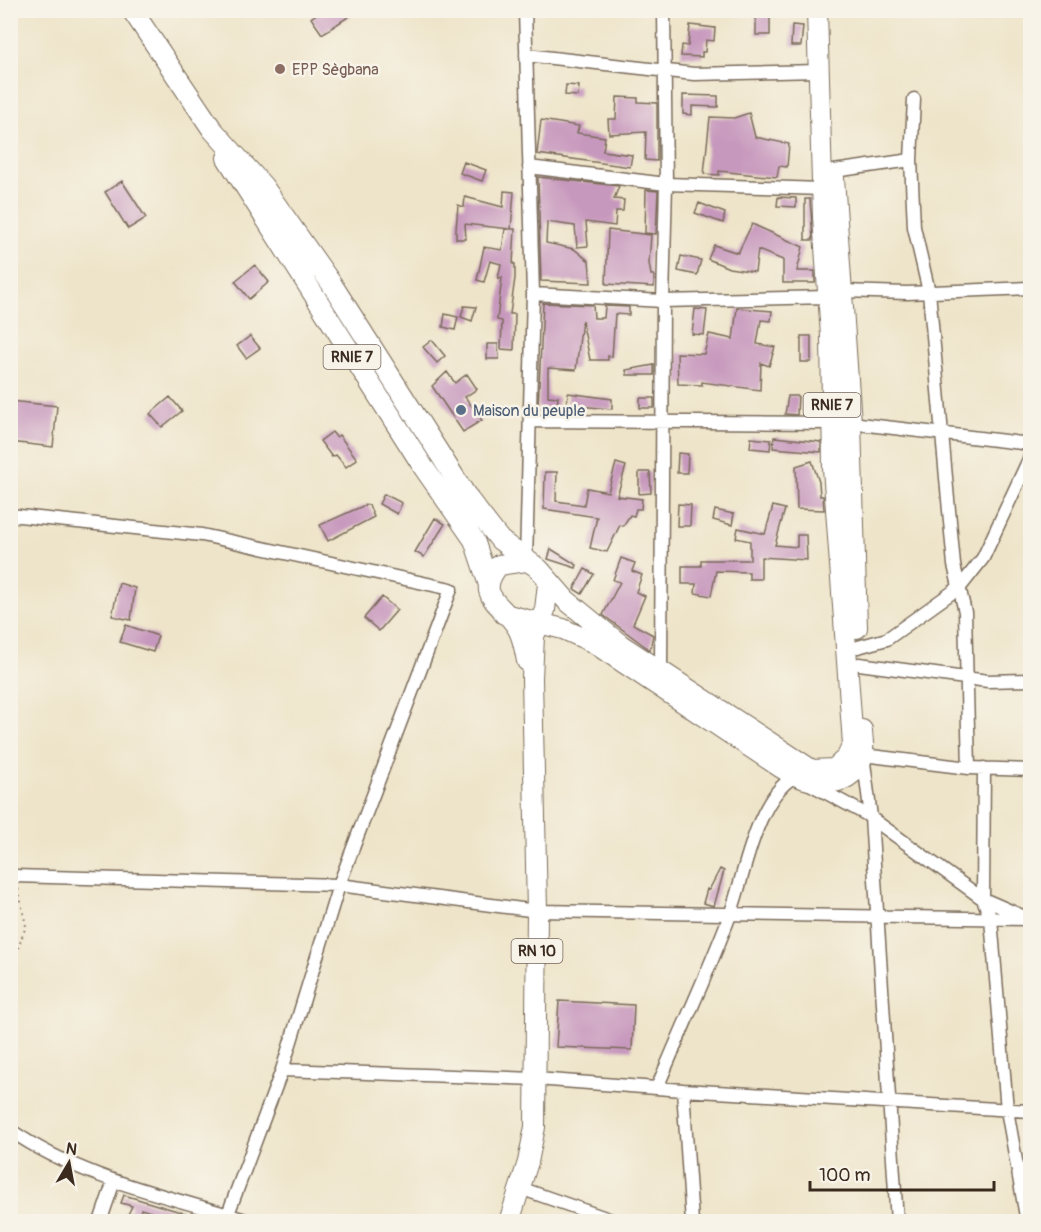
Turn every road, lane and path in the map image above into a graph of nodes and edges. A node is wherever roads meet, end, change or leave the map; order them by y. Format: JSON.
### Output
{"nodes":[{"id":1,"x":132,"y":10,"type":"edge"},
{"id":2,"x":519,"y":10,"type":"edge"},
{"id":3,"x":525,"y":10,"type":"edge"},
{"id":4,"x":664,"y":10,"type":"edge"},
{"id":5,"x":817,"y":10,"type":"edge"},
{"id":6,"x":830,"y":10,"type":"edge"},
{"id":7,"x":526,"y":27,"type":"junction"},
{"id":8,"x":526,"y":55,"type":"junction"},
{"id":9,"x":664,"y":70,"type":"junction"},
{"id":10,"x":819,"y":71,"type":"junction"},
{"id":11,"x":914,"y":99,"type":"dead end"},
{"id":12,"x":212,"y":129,"type":"junction"},
{"id":13,"x":911,"y":160,"type":"junction"},
{"id":14,"x":529,"y":167,"type":"junction"},
{"id":15,"x":834,"y":171,"type":"junction"},
{"id":16,"x":666,"y":184,"type":"junction"},
{"id":17,"x":822,"y":189,"type":"junction"},
{"id":18,"x":1030,"y":288,"type":"edge"},
{"id":19,"x":929,"y":292,"type":"junction"},
{"id":20,"x":533,"y":294,"type":"junction"},
{"id":21,"x":835,"y":294,"type":"junction"},
{"id":22,"x":663,"y":301,"type":"junction"},
{"id":23,"x":530,"y":421,"type":"junction"},
{"id":24,"x":662,"y":422,"type":"junction"},
{"id":25,"x":842,"y":423,"type":"junction"},
{"id":26,"x":943,"y":434,"type":"junction"},
{"id":27,"x":1030,"y":444,"type":"edge"},
{"id":28,"x":1030,"y":457,"type":"edge"},
{"id":29,"x":10,"y":515,"type":"edge"},
{"id":30,"x":526,"y":561,"type":"junction"},
{"id":31,"x":548,"y":583,"type":"junction"},
{"id":32,"x":489,"y":585,"type":"junction"},
{"id":33,"x":961,"y":586,"type":"junction"},
{"id":34,"x":504,"y":614,"type":"junction"},
{"id":35,"x":537,"y":622,"type":"junction"},
{"id":36,"x":859,"y":655,"type":"junction"},
{"id":37,"x":661,"y":670,"type":"junction"},
{"id":38,"x":532,"y":678,"type":"junction"},
{"id":39,"x":967,"y":678,"type":"junction"},
{"id":40,"x":1030,"y":680,"type":"edge"},
{"id":41,"x":863,"y":755,"type":"junction"},
{"id":42,"x":969,"y":768,"type":"junction"},
{"id":43,"x":984,"y":768,"type":"junction"},
{"id":44,"x":1030,"y":770,"type":"edge"},
{"id":45,"x":810,"y":776,"type":"junction"},
{"id":46,"x":871,"y":817,"type":"junction"},
{"id":47,"x":14,"y":876,"type":"joint"},
{"id":48,"x":339,"y":885,"type":"junction"},
{"id":49,"x":983,"y":899,"type":"junction"},
{"id":50,"x":537,"y":911,"type":"junction"},
{"id":51,"x":731,"y":913,"type":"junction"},
{"id":52,"x":876,"y":916,"type":"junction"},
{"id":53,"x":991,"y":919,"type":"junction"},
{"id":54,"x":1030,"y":919,"type":"edge"},
{"id":55,"x":10,"y":972,"type":"edge"},
{"id":56,"x":282,"y":1070,"type":"junction"},
{"id":57,"x":536,"y":1079,"type":"junction"},
{"id":58,"x":657,"y":1088,"type":"junction"},
{"id":59,"x":683,"y":1090,"type":"junction"},
{"id":60,"x":889,"y":1104,"type":"junction"},
{"id":61,"x":1007,"y":1110,"type":"junction"},
{"id":62,"x":1030,"y":1111,"type":"edge"},
{"id":63,"x":10,"y":1130,"type":"edge"},
{"id":64,"x":114,"y":1181,"type":"junction"},
{"id":65,"x":520,"y":1188,"type":"junction"},
{"id":66,"x":226,"y":1218,"type":"edge"},
{"id":67,"x":100,"y":1221,"type":"edge"},
{"id":68,"x":252,"y":1221,"type":"edge"},
{"id":69,"x":509,"y":1221,"type":"edge"},
{"id":70,"x":617,"y":1221,"type":"edge"},
{"id":71,"x":692,"y":1221,"type":"edge"},
{"id":72,"x":897,"y":1221,"type":"edge"},
{"id":73,"x":1027,"y":1221,"type":"edge"}],
"edges":[{"from":1,"to":12,"type":"main road","name":"RNIE 7","number":"RNIE 7"},
{"from":2,"to":7,"type":"street"},
{"from":3,"to":7,"type":"street"},
{"from":4,"to":9,"type":"street"},
{"from":5,"to":10,"type":"main road","name":"RNIE 7","number":"RNIE 7"},
{"from":6,"to":15,"type":"main road","name":"RNIE 7","number":"RNIE 7"},
{"from":7,"to":8,"type":"street"},
{"from":8,"to":9,"type":"street"},
{"from":8,"to":14,"type":"street"},
{"from":9,"to":10,"type":"street"},
{"from":9,"to":16,"type":"street"},
{"from":10,"to":17,"type":"main road","name":"RNIE 7","number":"RNIE 7"},
{"from":11,"to":13,"type":"street"},
{"from":12,"to":30,"type":"main road","name":"RNIE 7","number":"RNIE 7"},
{"from":12,"to":32,"type":"main road","name":"RNIE 7","number":"RNIE 7"},
{"from":13,"to":15,"type":"street"},
{"from":13,"to":19,"type":"street"},
{"from":14,"to":16,"type":"street"},
{"from":14,"to":20,"type":"street"},
{"from":15,"to":21,"type":"main road","name":"RNIE 7","number":"RNIE 7"},
{"from":16,"to":17,"type":"street"},
{"from":16,"to":22,"type":"street"},
{"from":17,"to":21,"type":"main road","name":"RNIE 7","number":"RNIE 7"},
{"from":18,"to":19,"type":"street"},
{"from":19,"to":21,"type":"street"},
{"from":19,"to":26,"type":"street"},
{"from":20,"to":22,"type":"street"},
{"from":20,"to":23,"type":"street"},
{"from":21,"to":22,"type":"street"},
{"from":21,"to":25,"type":"main road","name":"RNIE 7","number":"RNIE 7"},
{"from":22,"to":24,"type":"street"},
{"from":23,"to":24,"type":"street"},
{"from":23,"to":30,"type":"street"},
{"from":24,"to":25,"type":"street"},
{"from":24,"to":37,"type":"street"},
{"from":25,"to":26,"type":"street"},
{"from":25,"to":36,"type":"main road","name":"RNIE 7","number":"RNIE 7"},
{"from":25,"to":45,"type":"main road","name":"RNIE 7","number":"RNIE 7"},
{"from":26,"to":27,"type":"street"},
{"from":26,"to":33,"type":"street"},
{"from":28,"to":33,"type":"street"},
{"from":29,"to":48,"type":"street"},
{"from":30,"to":31,"type":"main road","name":"RNIE 7","number":"RNIE 7"},
{"from":30,"to":32,"type":"main road"},
{"from":31,"to":35,"type":"main road","number":"RN 10"},
{"from":31,"to":37,"type":"main road","name":"RNIE 7","number":"RNIE 7"},
{"from":32,"to":34,"type":"main road","number":"RN 10"},
{"from":33,"to":36,"type":"street"},
{"from":33,"to":39,"type":"street"},
{"from":34,"to":35,"type":"main road"},
{"from":34,"to":38,"type":"main road","number":"RN 10"},
{"from":35,"to":38,"type":"main road","number":"RN 10"},
{"from":35,"to":45,"type":"main road"},
{"from":36,"to":39,"type":"street"},
{"from":36,"to":41,"type":"main road","name":"RNIE 7","number":"RNIE 7"},
{"from":37,"to":45,"type":"main road","name":"RNIE 7","number":"RNIE 7"},
{"from":38,"to":50,"type":"main road","number":"RN 10"},
{"from":39,"to":40,"type":"street"},
{"from":39,"to":42,"type":"street"},
{"from":41,"to":42,"type":"street"},
{"from":41,"to":45,"type":"main road"},
{"from":41,"to":46,"type":"street"},
{"from":42,"to":43,"type":"street"},
{"from":43,"to":44,"type":"street"},
{"from":43,"to":49,"type":"street"},
{"from":45,"to":46,"type":"street"},
{"from":45,"to":46,"type":"street"},
{"from":45,"to":51,"type":"street"},
{"from":46,"to":49,"type":"street"},
{"from":46,"to":52,"type":"street"},
{"from":47,"to":48,"type":"street"},
{"from":47,"to":55,"type":"path"},
{"from":48,"to":50,"type":"street"},
{"from":48,"to":56,"type":"street"},
{"from":49,"to":53,"type":"street"},
{"from":49,"to":54,"type":"street"},
{"from":50,"to":51,"type":"street"},
{"from":50,"to":57,"type":"main road","number":"RN 10"},
{"from":51,"to":52,"type":"street"},
{"from":51,"to":58,"type":"street"},
{"from":52,"to":53,"type":"street"},
{"from":52,"to":60,"type":"street"},
{"from":53,"to":54,"type":"street"},
{"from":53,"to":61,"type":"street"},
{"from":56,"to":57,"type":"street"},
{"from":56,"to":66,"type":"street"},
{"from":57,"to":58,"type":"street"},
{"from":57,"to":65,"type":"main road","number":"RN 10"},
{"from":58,"to":59,"type":"street"},
{"from":59,"to":60,"type":"street"},
{"from":59,"to":71,"type":"street"},
{"from":60,"to":61,"type":"street"},
{"from":60,"to":72,"type":"street"},
{"from":61,"to":62,"type":"street"},
{"from":61,"to":73,"type":"street"},
{"from":63,"to":64,"type":"street"},
{"from":64,"to":66,"type":"street"},
{"from":64,"to":67,"type":"street"},
{"from":65,"to":69,"type":"main road","number":"RN 10"},
{"from":65,"to":70,"type":"street"},
{"from":66,"to":68,"type":"street"}]}
